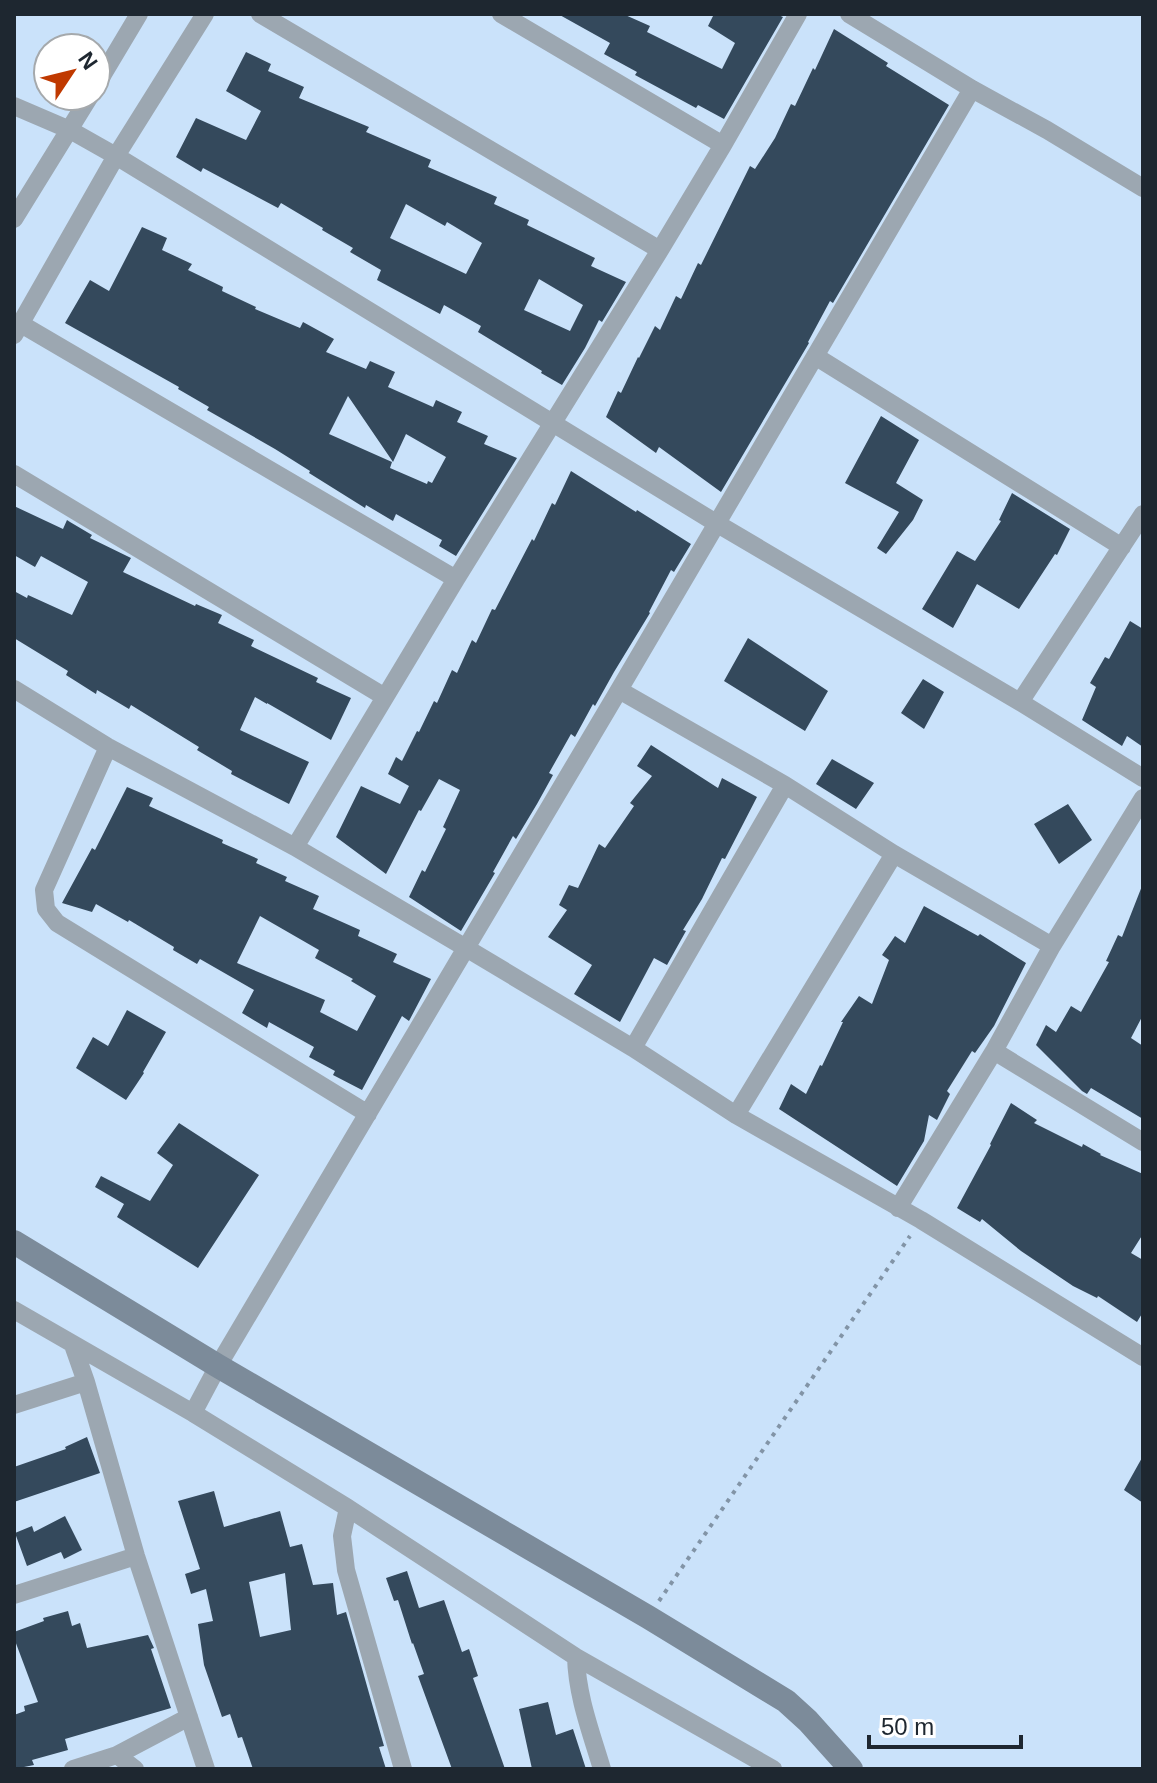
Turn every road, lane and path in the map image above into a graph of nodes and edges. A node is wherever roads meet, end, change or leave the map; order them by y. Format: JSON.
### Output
{"nodes":[{"id":1,"x":139,"y":14,"type":"edge"},
{"id":2,"x":205,"y":14,"type":"edge"},
{"id":3,"x":260,"y":14,"type":"edge"},
{"id":4,"x":501,"y":14,"type":"edge"},
{"id":5,"x":798,"y":14,"type":"edge"},
{"id":6,"x":849,"y":14,"type":"edge"},
{"id":7,"x":112,"y":59,"type":"edge"},
{"id":8,"x":972,"y":89,"type":"junction"},
{"id":9,"x":14,"y":106,"type":"edge"},
{"id":10,"x":81,"y":112,"type":"edge"},
{"id":11,"x":70,"y":130,"type":"junction"},
{"id":12,"x":723,"y":145,"type":"junction"},
{"id":13,"x":116,"y":156,"type":"junction"},
{"id":14,"x":1143,"y":188,"type":"edge"},
{"id":15,"x":14,"y":219,"type":"edge"},
{"id":16,"x":660,"y":250,"type":"junction"},
{"id":17,"x":17,"y":329,"type":"edge"},
{"id":18,"x":815,"y":356,"type":"junction"},
{"id":19,"x":554,"y":422,"type":"junction"},
{"id":20,"x":14,"y":474,"type":"edge"},
{"id":21,"x":1143,"y":514,"type":"edge"},
{"id":22,"x":716,"y":523,"type":"junction"},
{"id":23,"x":1122,"y":547,"type":"junction"},
{"id":24,"x":456,"y":579,"type":"junction"},
{"id":25,"x":14,"y":689,"type":"edge"},
{"id":26,"x":619,"y":690,"type":"junction"},
{"id":27,"x":385,"y":697,"type":"junction"},
{"id":28,"x":1020,"y":702,"type":"junction"},
{"id":29,"x":108,"y":747,"type":"junction"},
{"id":30,"x":1143,"y":778,"type":"edge"},
{"id":31,"x":785,"y":785,"type":"junction"},
{"id":32,"x":1143,"y":798,"type":"edge"},
{"id":33,"x":295,"y":847,"type":"junction"},
{"id":34,"x":894,"y":854,"type":"junction"},
{"id":35,"x":1052,"y":946,"type":"junction"},
{"id":36,"x":466,"y":948,"type":"junction"},
{"id":37,"x":633,"y":1048,"type":"junction"},
{"id":38,"x":994,"y":1051,"type":"junction"},
{"id":39,"x":368,"y":1114,"type":"junction"},
{"id":40,"x":736,"y":1115,"type":"junction"},
{"id":41,"x":1143,"y":1142,"type":"edge"},
{"id":42,"x":898,"y":1208,"type":"junction"},
{"id":43,"x":921,"y":1220,"type":"junction"},
{"id":44,"x":14,"y":1242,"type":"edge"},
{"id":45,"x":14,"y":1310,"type":"edge"},
{"id":46,"x":73,"y":1345,"type":"junction"},
{"id":47,"x":1143,"y":1357,"type":"edge"},
{"id":48,"x":218,"y":1366,"type":"junction"},
{"id":49,"x":86,"y":1382,"type":"junction"},
{"id":50,"x":14,"y":1405,"type":"edge"},
{"id":51,"x":193,"y":1413,"type":"junction"},
{"id":52,"x":348,"y":1508,"type":"junction"},
{"id":53,"x":136,"y":1556,"type":"junction"},
{"id":54,"x":14,"y":1595,"type":"edge"},
{"id":55,"x":648,"y":1617,"type":"junction"},
{"id":56,"x":576,"y":1657,"type":"junction"},
{"id":57,"x":189,"y":1717,"type":"junction"},
{"id":58,"x":117,"y":1755,"type":"junction"},
{"id":59,"x":73,"y":1769,"type":"edge"},
{"id":60,"x":135,"y":1769,"type":"edge"},
{"id":61,"x":206,"y":1769,"type":"edge"},
{"id":62,"x":403,"y":1769,"type":"edge"},
{"id":63,"x":602,"y":1769,"type":"edge"},
{"id":64,"x":773,"y":1769,"type":"edge"},
{"id":65,"x":851,"y":1769,"type":"edge"}],
"edges":[{"from":1,"to":7,"type":"street"},
{"from":2,"to":13,"type":"street"},
{"from":3,"to":16,"type":"street"},
{"from":4,"to":12,"type":"street"},
{"from":5,"to":12,"type":"street"},
{"from":6,"to":8,"type":"street"},
{"from":8,"to":14,"type":"street"},
{"from":8,"to":18,"type":"street"},
{"from":9,"to":11,"type":"street"},
{"from":10,"to":11,"type":"street"},
{"from":11,"to":13,"type":"street"},
{"from":11,"to":15,"type":"street"},
{"from":12,"to":16,"type":"street"},
{"from":13,"to":17,"type":"street"},
{"from":13,"to":19,"type":"street"},
{"from":16,"to":19,"type":"street"},
{"from":17,"to":24,"type":"street"},
{"from":18,"to":22,"type":"street"},
{"from":18,"to":23,"type":"street"},
{"from":19,"to":22,"type":"street"},
{"from":19,"to":24,"type":"street"},
{"from":20,"to":27,"type":"street"},
{"from":21,"to":23,"type":"street"},
{"from":22,"to":26,"type":"street"},
{"from":22,"to":28,"type":"street"},
{"from":23,"to":28,"type":"street"},
{"from":24,"to":27,"type":"street"},
{"from":25,"to":29,"type":"street"},
{"from":26,"to":31,"type":"street"},
{"from":26,"to":36,"type":"street"},
{"from":27,"to":33,"type":"street"},
{"from":28,"to":30,"type":"street"},
{"from":29,"to":33,"type":"street"},
{"from":29,"to":39,"type":"street"},
{"from":31,"to":34,"type":"street"},
{"from":31,"to":37,"type":"street"},
{"from":32,"to":35,"type":"street"},
{"from":33,"to":36,"type":"street"},
{"from":34,"to":35,"type":"street"},
{"from":34,"to":40,"type":"street"},
{"from":35,"to":38,"type":"street"},
{"from":36,"to":37,"type":"street"},
{"from":36,"to":39,"type":"street"},
{"from":37,"to":40,"type":"street"},
{"from":38,"to":41,"type":"street"},
{"from":38,"to":42,"type":"street"},
{"from":39,"to":48,"type":"street"},
{"from":40,"to":42,"type":"street"},
{"from":42,"to":43,"type":"street"},
{"from":43,"to":47,"type":"street"},
{"from":43,"to":55,"type":"path"},
{"from":44,"to":48,"type":"street"},
{"from":45,"to":46,"type":"street"},
{"from":46,"to":49,"type":"street"},
{"from":46,"to":51,"type":"street"},
{"from":48,"to":51,"type":"street"},
{"from":48,"to":55,"type":"street"},
{"from":49,"to":50,"type":"street"},
{"from":49,"to":53,"type":"street"},
{"from":51,"to":52,"type":"street"},
{"from":52,"to":56,"type":"street"},
{"from":52,"to":62,"type":"street"},
{"from":53,"to":54,"type":"street"},
{"from":53,"to":57,"type":"street"},
{"from":55,"to":65,"type":"street"},
{"from":56,"to":63,"type":"street"},
{"from":56,"to":64,"type":"street"},
{"from":57,"to":58,"type":"street"},
{"from":57,"to":61,"type":"street"},
{"from":58,"to":59,"type":"street"},
{"from":58,"to":60,"type":"street"}]}
